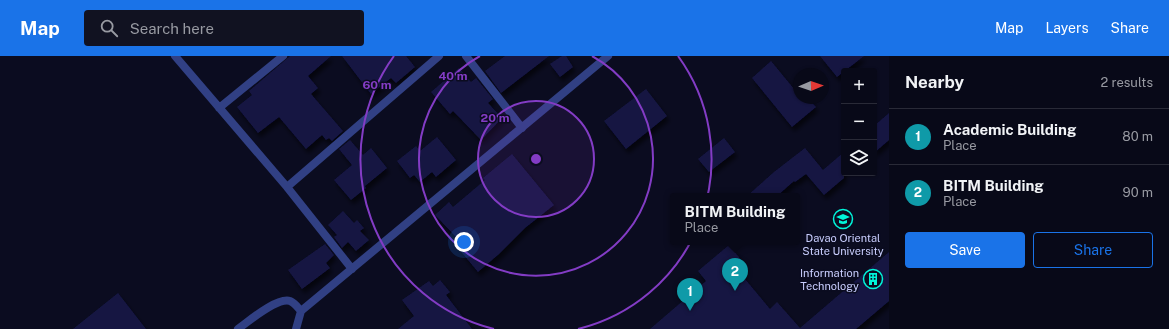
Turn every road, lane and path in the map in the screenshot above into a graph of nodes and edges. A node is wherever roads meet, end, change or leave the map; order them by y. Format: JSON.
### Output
{"nodes":[{"id":1,"x":174,"y":56,"type":"edge"},
{"id":2,"x":283,"y":56,"type":"edge"},
{"id":3,"x":439,"y":56,"type":"edge"},
{"id":4,"x":466,"y":56,"type":"edge"},
{"id":5,"x":607,"y":56,"type":"edge"},
{"id":6,"x":219,"y":108,"type":"junction"},
{"id":7,"x":522,"y":128,"type":"junction"},
{"id":8,"x":287,"y":187,"type":"junction"},
{"id":9,"x":352,"y":269,"type":"junction"},
{"id":10,"x":301,"y":311,"type":"junction"},
{"id":11,"x":238,"y":329,"type":"edge"},
{"id":12,"x":296,"y":329,"type":"edge"}],
"edges":[{"from":1,"to":6,"type":"street"},
{"from":2,"to":6,"type":"street"},
{"from":3,"to":8,"type":"street"},
{"from":4,"to":7,"type":"street"},
{"from":5,"to":7,"type":"street"},
{"from":6,"to":8,"type":"street"},
{"from":7,"to":9,"type":"street"},
{"from":8,"to":9,"type":"street"},
{"from":9,"to":10,"type":"street"},
{"from":10,"to":11,"type":"street"},
{"from":10,"to":12,"type":"street"}]}
